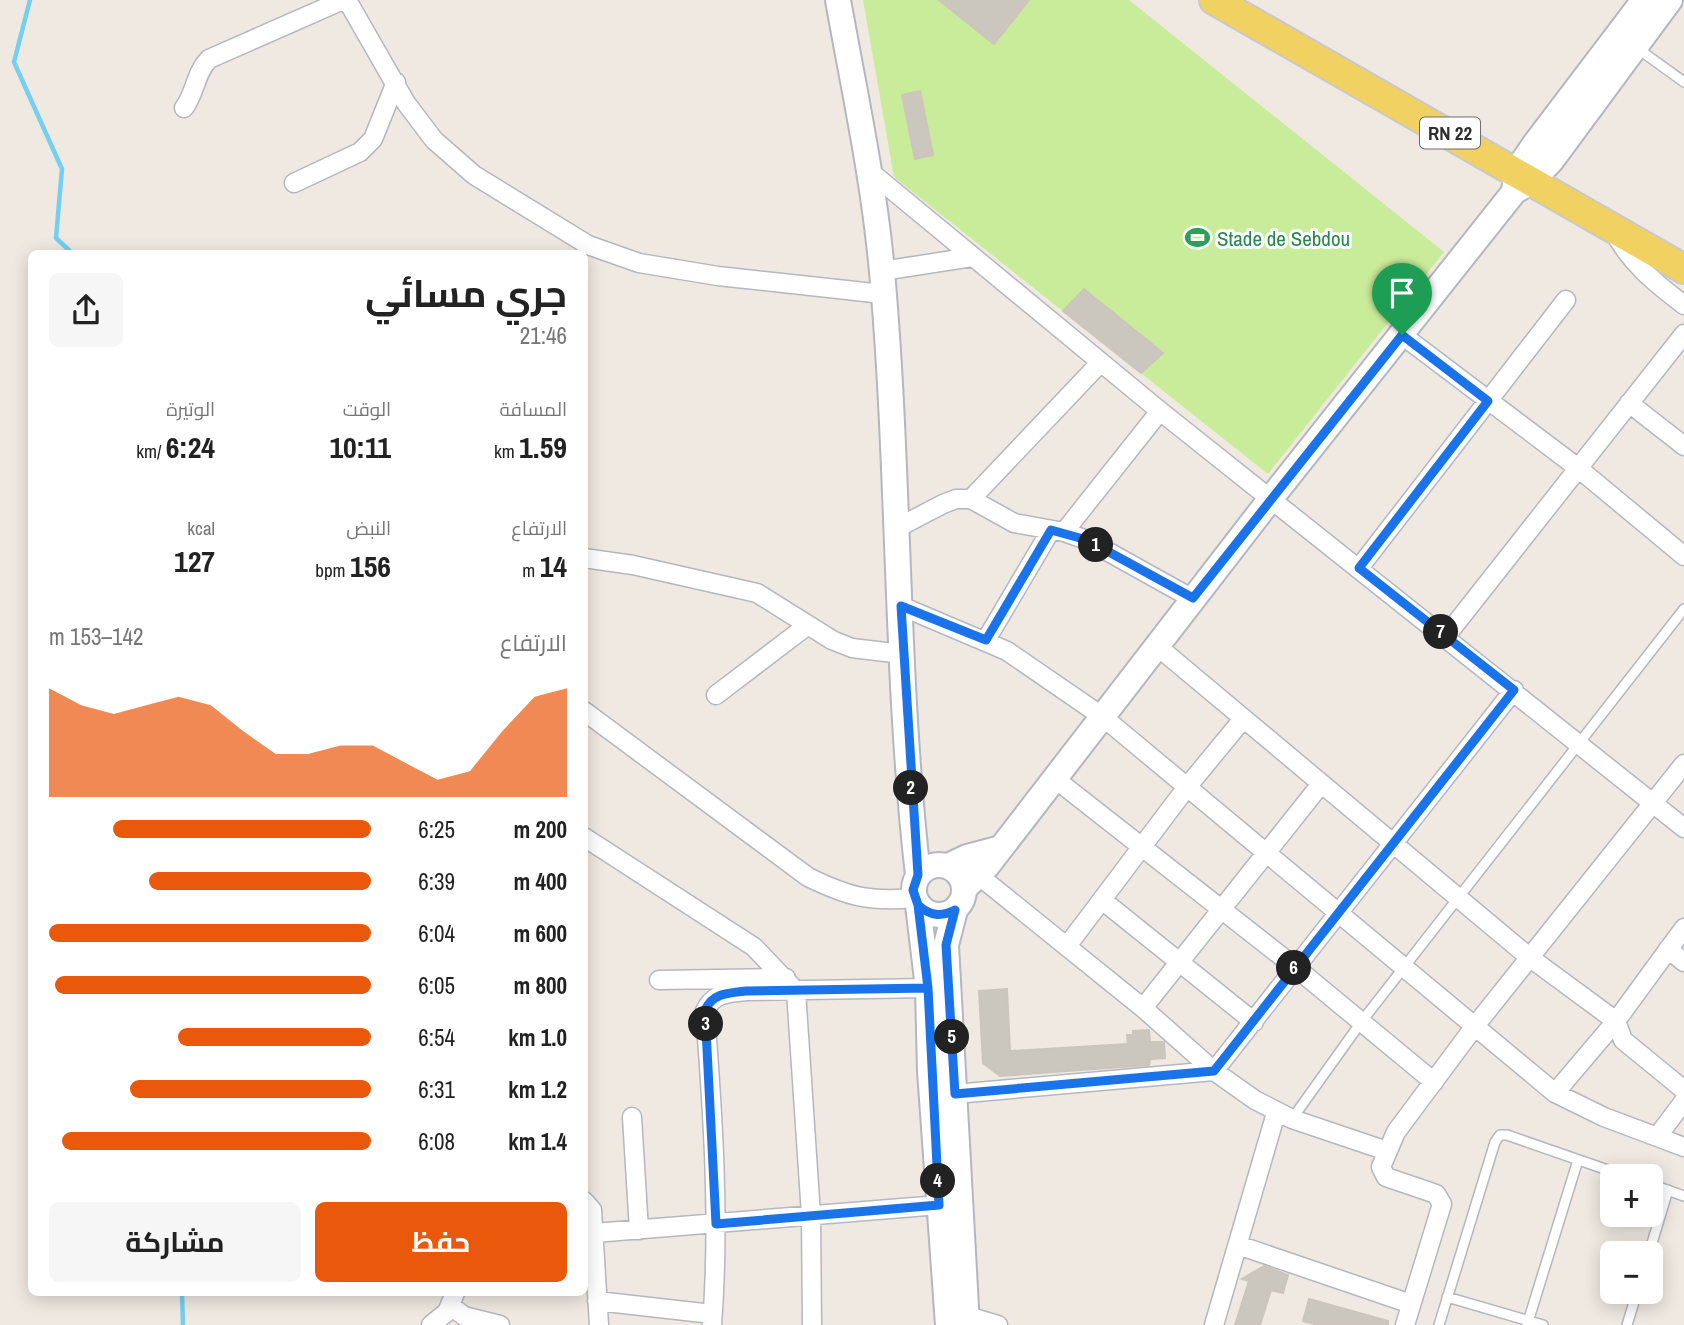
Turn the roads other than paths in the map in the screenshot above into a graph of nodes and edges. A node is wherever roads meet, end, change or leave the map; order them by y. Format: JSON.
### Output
{"nodes":[{"id":1,"x":345,"y":0,"type":"edge"},
{"id":2,"x":838,"y":0,"type":"edge"},
{"id":3,"x":1214,"y":0,"type":"edge"},
{"id":4,"x":1644,"y":0,"type":"edge"},
{"id":5,"x":1670,"y":0,"type":"edge"},
{"id":6,"x":1627,"y":41,"type":"junction"},
{"id":7,"x":396,"y":82,"type":"junction"},
{"id":8,"x":1684,"y":82,"type":"edge"},
{"id":9,"x":184,"y":108,"type":"dead end"},
{"id":10,"x":869,"y":170,"type":"junction"},
{"id":11,"x":1521,"y":181,"type":"junction"},
{"id":12,"x":294,"y":183,"type":"dead end"},
{"id":13,"x":1609,"y":224,"type":"junction"},
{"id":14,"x":587,"y":249,"type":"edge"},
{"id":15,"x":972,"y":257,"type":"junction"},
{"id":16,"x":1684,"y":269,"type":"edge"},
{"id":17,"x":883,"y":283,"type":"junction"},
{"id":18,"x":1566,"y":300,"type":"dead end"},
{"id":19,"x":1684,"y":305,"type":"edge"},
{"id":20,"x":1684,"y":334,"type":"edge"},
{"id":21,"x":1402,"y":335,"type":"junction"},
{"id":22,"x":1101,"y":362,"type":"junction"},
{"id":23,"x":1488,"y":401,"type":"junction"},
{"id":24,"x":1629,"y":404,"type":"junction"},
{"id":25,"x":1160,"y":411,"type":"junction"},
{"id":26,"x":1684,"y":446,"type":"edge"},
{"id":27,"x":1578,"y":468,"type":"junction"},
{"id":28,"x":1272,"y":497,"type":"junction"},
{"id":29,"x":971,"y":499,"type":"junction"},
{"id":30,"x":897,"y":528,"type":"junction"},
{"id":31,"x":1058,"y":531,"type":"junction"},
{"id":32,"x":1684,"y":556,"type":"edge"},
{"id":33,"x":588,"y":559,"type":"edge"},
{"id":34,"x":1359,"y":568,"type":"junction"},
{"id":35,"x":1193,"y":598,"type":"junction"},
{"id":36,"x":901,"y":606,"type":"junction"},
{"id":37,"x":1684,"y":609,"type":"edge"},
{"id":38,"x":808,"y":625,"type":"junction"},
{"id":39,"x":1446,"y":636,"type":"junction"},
{"id":40,"x":986,"y":640,"type":"junction"},
{"id":41,"x":1157,"y":646,"type":"junction"},
{"id":42,"x":902,"y":654,"type":"junction"},
{"id":43,"x":1514,"y":690,"type":"junction"},
{"id":44,"x":716,"y":695,"type":"dead end"},
{"id":45,"x":588,"y":714,"type":"edge"},
{"id":46,"x":1103,"y":717,"type":"junction"},
{"id":47,"x":1243,"y":719,"type":"junction"},
{"id":48,"x":1578,"y":745,"type":"junction"},
{"id":49,"x":1684,"y":764,"type":"edge"},
{"id":50,"x":1054,"y":778,"type":"junction"},
{"id":51,"x":1321,"y":784,"type":"junction"},
{"id":52,"x":1187,"y":787,"type":"junction"},
{"id":53,"x":1652,"y":804,"type":"junction"},
{"id":54,"x":1684,"y":828,"type":"edge"},
{"id":55,"x":588,"y":840,"type":"edge"},
{"id":56,"x":1393,"y":844,"type":"junction"},
{"id":57,"x":1142,"y":847,"type":"junction"},
{"id":58,"x":997,"y":849,"type":"junction"},
{"id":59,"x":1266,"y":852,"type":"junction"},
{"id":60,"x":928,"y":881,"type":"junction"},
{"id":61,"x":966,"y":891,"type":"junction"},
{"id":62,"x":1459,"y":898,"type":"junction"},
{"id":63,"x":1102,"y":900,"type":"junction"},
{"id":64,"x":1221,"y":909,"type":"junction"},
{"id":65,"x":1338,"y":912,"type":"junction"},
{"id":66,"x":1684,"y":928,"type":"edge"},
{"id":67,"x":1068,"y":946,"type":"junction"},
{"id":68,"x":1668,"y":949,"type":"junction"},
{"id":69,"x":1529,"y":957,"type":"junction"},
{"id":70,"x":1178,"y":962,"type":"junction"},
{"id":71,"x":1684,"y":962,"type":"edge"},
{"id":72,"x":1295,"y":967,"type":"junction"},
{"id":73,"x":1405,"y":967,"type":"junction"},
{"id":74,"x":659,"y":980,"type":"dead end"},
{"id":75,"x":791,"y":985,"type":"junction"},
{"id":76,"x":928,"y":988,"type":"junction"},
{"id":77,"x":1143,"y":1008,"type":"junction"},
{"id":78,"x":1362,"y":1021,"type":"junction"},
{"id":79,"x":1616,"y":1021,"type":"junction"},
{"id":80,"x":1254,"y":1022,"type":"junction"},
{"id":81,"x":1475,"y":1026,"type":"junction"},
{"id":82,"x":1214,"y":1071,"type":"junction"},
{"id":83,"x":1434,"y":1082,"type":"junction"},
{"id":84,"x":1684,"y":1090,"type":"edge"},
{"id":85,"x":1555,"y":1093,"type":"junction"},
{"id":86,"x":955,"y":1094,"type":"junction"},
{"id":87,"x":1684,"y":1101,"type":"edge"},
{"id":88,"x":1284,"y":1116,"type":"junction"},
{"id":89,"x":632,"y":1117,"type":"dead end"},
{"id":90,"x":1657,"y":1137,"type":"junction"},
{"id":91,"x":1684,"y":1147,"type":"edge"},
{"id":92,"x":1387,"y":1151,"type":"junction"},
{"id":93,"x":1578,"y":1160,"type":"junction"},
{"id":94,"x":1600,"y":1167,"type":"edge"},
{"id":95,"x":1663,"y":1189,"type":"edge"},
{"id":96,"x":1668,"y":1191,"type":"junction"},
{"id":97,"x":1684,"y":1196,"type":"edge"},
{"id":98,"x":939,"y":1205,"type":"junction"},
{"id":99,"x":588,"y":1206,"type":"edge"},
{"id":100,"x":811,"y":1214,"type":"junction"},
{"id":101,"x":716,"y":1224,"type":"junction"},
{"id":102,"x":639,"y":1230,"type":"junction"},
{"id":103,"x":594,"y":1233,"type":"junction"},
{"id":104,"x":1653,"y":1241,"type":"edge"},
{"id":105,"x":1238,"y":1245,"type":"junction"},
{"id":106,"x":1447,"y":1297,"type":"junction"},
{"id":107,"x":453,"y":1300,"type":"edge"},
{"id":108,"x":597,"y":1301,"type":"junction"},
{"id":109,"x":1411,"y":1304,"type":"junction"},
{"id":110,"x":1633,"y":1304,"type":"edge"},
{"id":111,"x":957,"y":1319,"type":"edge"},
{"id":112,"x":712,"y":1320,"type":"edge"},
{"id":113,"x":594,"y":1323,"type":"edge"},
{"id":114,"x":1528,"y":1323,"type":"edge"},
{"id":115,"x":431,"y":1325,"type":"edge"},
{"id":116,"x":500,"y":1325,"type":"edge"},
{"id":117,"x":812,"y":1325,"type":"edge"},
{"id":118,"x":998,"y":1325,"type":"edge"},
{"id":119,"x":1214,"y":1325,"type":"edge"},
{"id":120,"x":1405,"y":1325,"type":"edge"},
{"id":121,"x":1438,"y":1325,"type":"edge"},
{"id":122,"x":1543,"y":1325,"type":"edge"},
{"id":123,"x":1627,"y":1325,"type":"edge"}],
"edges":[{"from":1,"to":7,"type":"street"},
{"from":1,"to":9,"type":"street"},
{"from":2,"to":10,"type":"main road"},
{"from":3,"to":11,"type":"main road","number":"RN 22"},
{"from":4,"to":6,"type":"main road"},
{"from":5,"to":6,"type":"main road"},
{"from":6,"to":8,"type":"lane"},
{"from":6,"to":11,"type":"main road"},
{"from":7,"to":12,"type":"street"},
{"from":7,"to":14,"type":"street"},
{"from":10,"to":15,"type":"street"},
{"from":10,"to":17,"type":"main road"},
{"from":11,"to":13,"type":"main road","number":"RN 22"},
{"from":11,"to":21,"type":"main road"},
{"from":13,"to":16,"type":"main road","number":"RN 22"},
{"from":13,"to":19,"type":"street"},
{"from":14,"to":17,"type":"street"},
{"from":15,"to":17,"type":"street"},
{"from":15,"to":22,"type":"street"},
{"from":17,"to":30,"type":"main road"},
{"from":18,"to":23,"type":"street"},
{"from":20,"to":24,"type":"street"},
{"from":21,"to":23,"type":"street"},
{"from":21,"to":28,"type":"main road"},
{"from":22,"to":25,"type":"street"},
{"from":22,"to":29,"type":"street"},
{"from":23,"to":27,"type":"street"},
{"from":23,"to":34,"type":"street"},
{"from":24,"to":26,"type":"street"},
{"from":24,"to":27,"type":"street"},
{"from":25,"to":28,"type":"street"},
{"from":25,"to":31,"type":"street"},
{"from":27,"to":32,"type":"street"},
{"from":27,"to":39,"type":"street"},
{"from":28,"to":34,"type":"street"},
{"from":28,"to":35,"type":"main road"},
{"from":29,"to":30,"type":"street"},
{"from":29,"to":31,"type":"street"},
{"from":30,"to":36,"type":"main road"},
{"from":31,"to":35,"type":"street"},
{"from":31,"to":40,"type":"street"},
{"from":33,"to":38,"type":"street"},
{"from":34,"to":39,"type":"street"},
{"from":35,"to":41,"type":"main road"},
{"from":36,"to":40,"type":"street"},
{"from":36,"to":42,"type":"main road"},
{"from":37,"to":48,"type":"lane"},
{"from":38,"to":42,"type":"street"},
{"from":38,"to":44,"type":"street"},
{"from":39,"to":43,"type":"street"},
{"from":40,"to":46,"type":"street"},
{"from":41,"to":46,"type":"main road"},
{"from":41,"to":47,"type":"street"},
{"from":42,"to":60,"type":"main road"},
{"from":43,"to":48,"type":"street"},
{"from":43,"to":56,"type":"street"},
{"from":45,"to":60,"type":"street"},
{"from":46,"to":50,"type":"main road"},
{"from":46,"to":52,"type":"street"},
{"from":47,"to":51,"type":"street"},
{"from":47,"to":52,"type":"street"},
{"from":48,"to":53,"type":"street"},
{"from":48,"to":62,"type":"lane"},
{"from":49,"to":53,"type":"street"},
{"from":50,"to":57,"type":"street"},
{"from":50,"to":58,"type":"main road"},
{"from":51,"to":56,"type":"street"},
{"from":51,"to":59,"type":"street"},
{"from":52,"to":57,"type":"street"},
{"from":52,"to":59,"type":"street"},
{"from":53,"to":54,"type":"street"},
{"from":53,"to":69,"type":"street"},
{"from":55,"to":75,"type":"street"},
{"from":56,"to":62,"type":"street"},
{"from":56,"to":65,"type":"street"},
{"from":57,"to":63,"type":"street"},
{"from":57,"to":64,"type":"street"},
{"from":58,"to":60,"type":"main road"},
{"from":58,"to":61,"type":"main road"},
{"from":59,"to":64,"type":"street"},
{"from":59,"to":65,"type":"street"},
{"from":60,"to":61,"type":"main road"},
{"from":60,"to":61,"type":"main road"},
{"from":60,"to":76,"type":"main road"},
{"from":61,"to":67,"type":"street"},
{"from":61,"to":86,"type":"main road"},
{"from":62,"to":69,"type":"street"},
{"from":62,"to":73,"type":"lane"},
{"from":63,"to":67,"type":"street"},
{"from":63,"to":70,"type":"street"},
{"from":64,"to":70,"type":"street"},
{"from":64,"to":72,"type":"street"},
{"from":65,"to":72,"type":"street"},
{"from":65,"to":73,"type":"street"},
{"from":66,"to":68,"type":"street"},
{"from":67,"to":77,"type":"street"},
{"from":68,"to":71,"type":"street"},
{"from":68,"to":79,"type":"street"},
{"from":69,"to":79,"type":"street"},
{"from":69,"to":81,"type":"street"},
{"from":70,"to":77,"type":"street"},
{"from":70,"to":80,"type":"street"},
{"from":72,"to":78,"type":"street"},
{"from":72,"to":80,"type":"street"},
{"from":73,"to":78,"type":"lane"},
{"from":73,"to":81,"type":"street"},
{"from":74,"to":75,"type":"street"},
{"from":75,"to":76,"type":"street"},
{"from":75,"to":100,"type":"street"},
{"from":75,"to":101,"type":"street"},
{"from":76,"to":98,"type":"main road"},
{"from":77,"to":82,"type":"street"},
{"from":78,"to":83,"type":"street"},
{"from":78,"to":88,"type":"lane"},
{"from":79,"to":84,"type":"street"},
{"from":79,"to":85,"type":"street"},
{"from":80,"to":82,"type":"street"},
{"from":81,"to":83,"type":"street"},
{"from":81,"to":85,"type":"street"},
{"from":82,"to":86,"type":"street"},
{"from":82,"to":88,"type":"street"},
{"from":83,"to":92,"type":"street"},
{"from":85,"to":90,"type":"street"},
{"from":86,"to":111,"type":"main road"},
{"from":87,"to":90,"type":"street"},
{"from":88,"to":92,"type":"street"},
{"from":88,"to":105,"type":"street"},
{"from":89,"to":102,"type":"street"},
{"from":90,"to":91,"type":"street"},
{"from":92,"to":109,"type":"street"},
{"from":93,"to":94,"type":"lane"},
{"from":93,"to":106,"type":"lane"},
{"from":93,"to":114,"type":"lane"},
{"from":95,"to":96,"type":"lane"},
{"from":96,"to":97,"type":"lane"},
{"from":96,"to":104,"type":"lane"},
{"from":98,"to":100,"type":"street"},
{"from":98,"to":111,"type":"main road"},
{"from":99,"to":103,"type":"street"},
{"from":100,"to":101,"type":"street"},
{"from":100,"to":117,"type":"street"},
{"from":101,"to":102,"type":"street"},
{"from":101,"to":112,"type":"street"},
{"from":102,"to":103,"type":"street"},
{"from":103,"to":108,"type":"street"},
{"from":105,"to":109,"type":"street"},
{"from":105,"to":119,"type":"street"},
{"from":106,"to":114,"type":"lane"},
{"from":106,"to":121,"type":"lane"},
{"from":107,"to":115,"type":"street"},
{"from":107,"to":116,"type":"street"},
{"from":108,"to":112,"type":"street"},
{"from":108,"to":113,"type":"street"},
{"from":109,"to":120,"type":"street"},
{"from":110,"to":123,"type":"lane"},
{"from":111,"to":118,"type":"street"},
{"from":114,"to":122,"type":"lane"}]}
